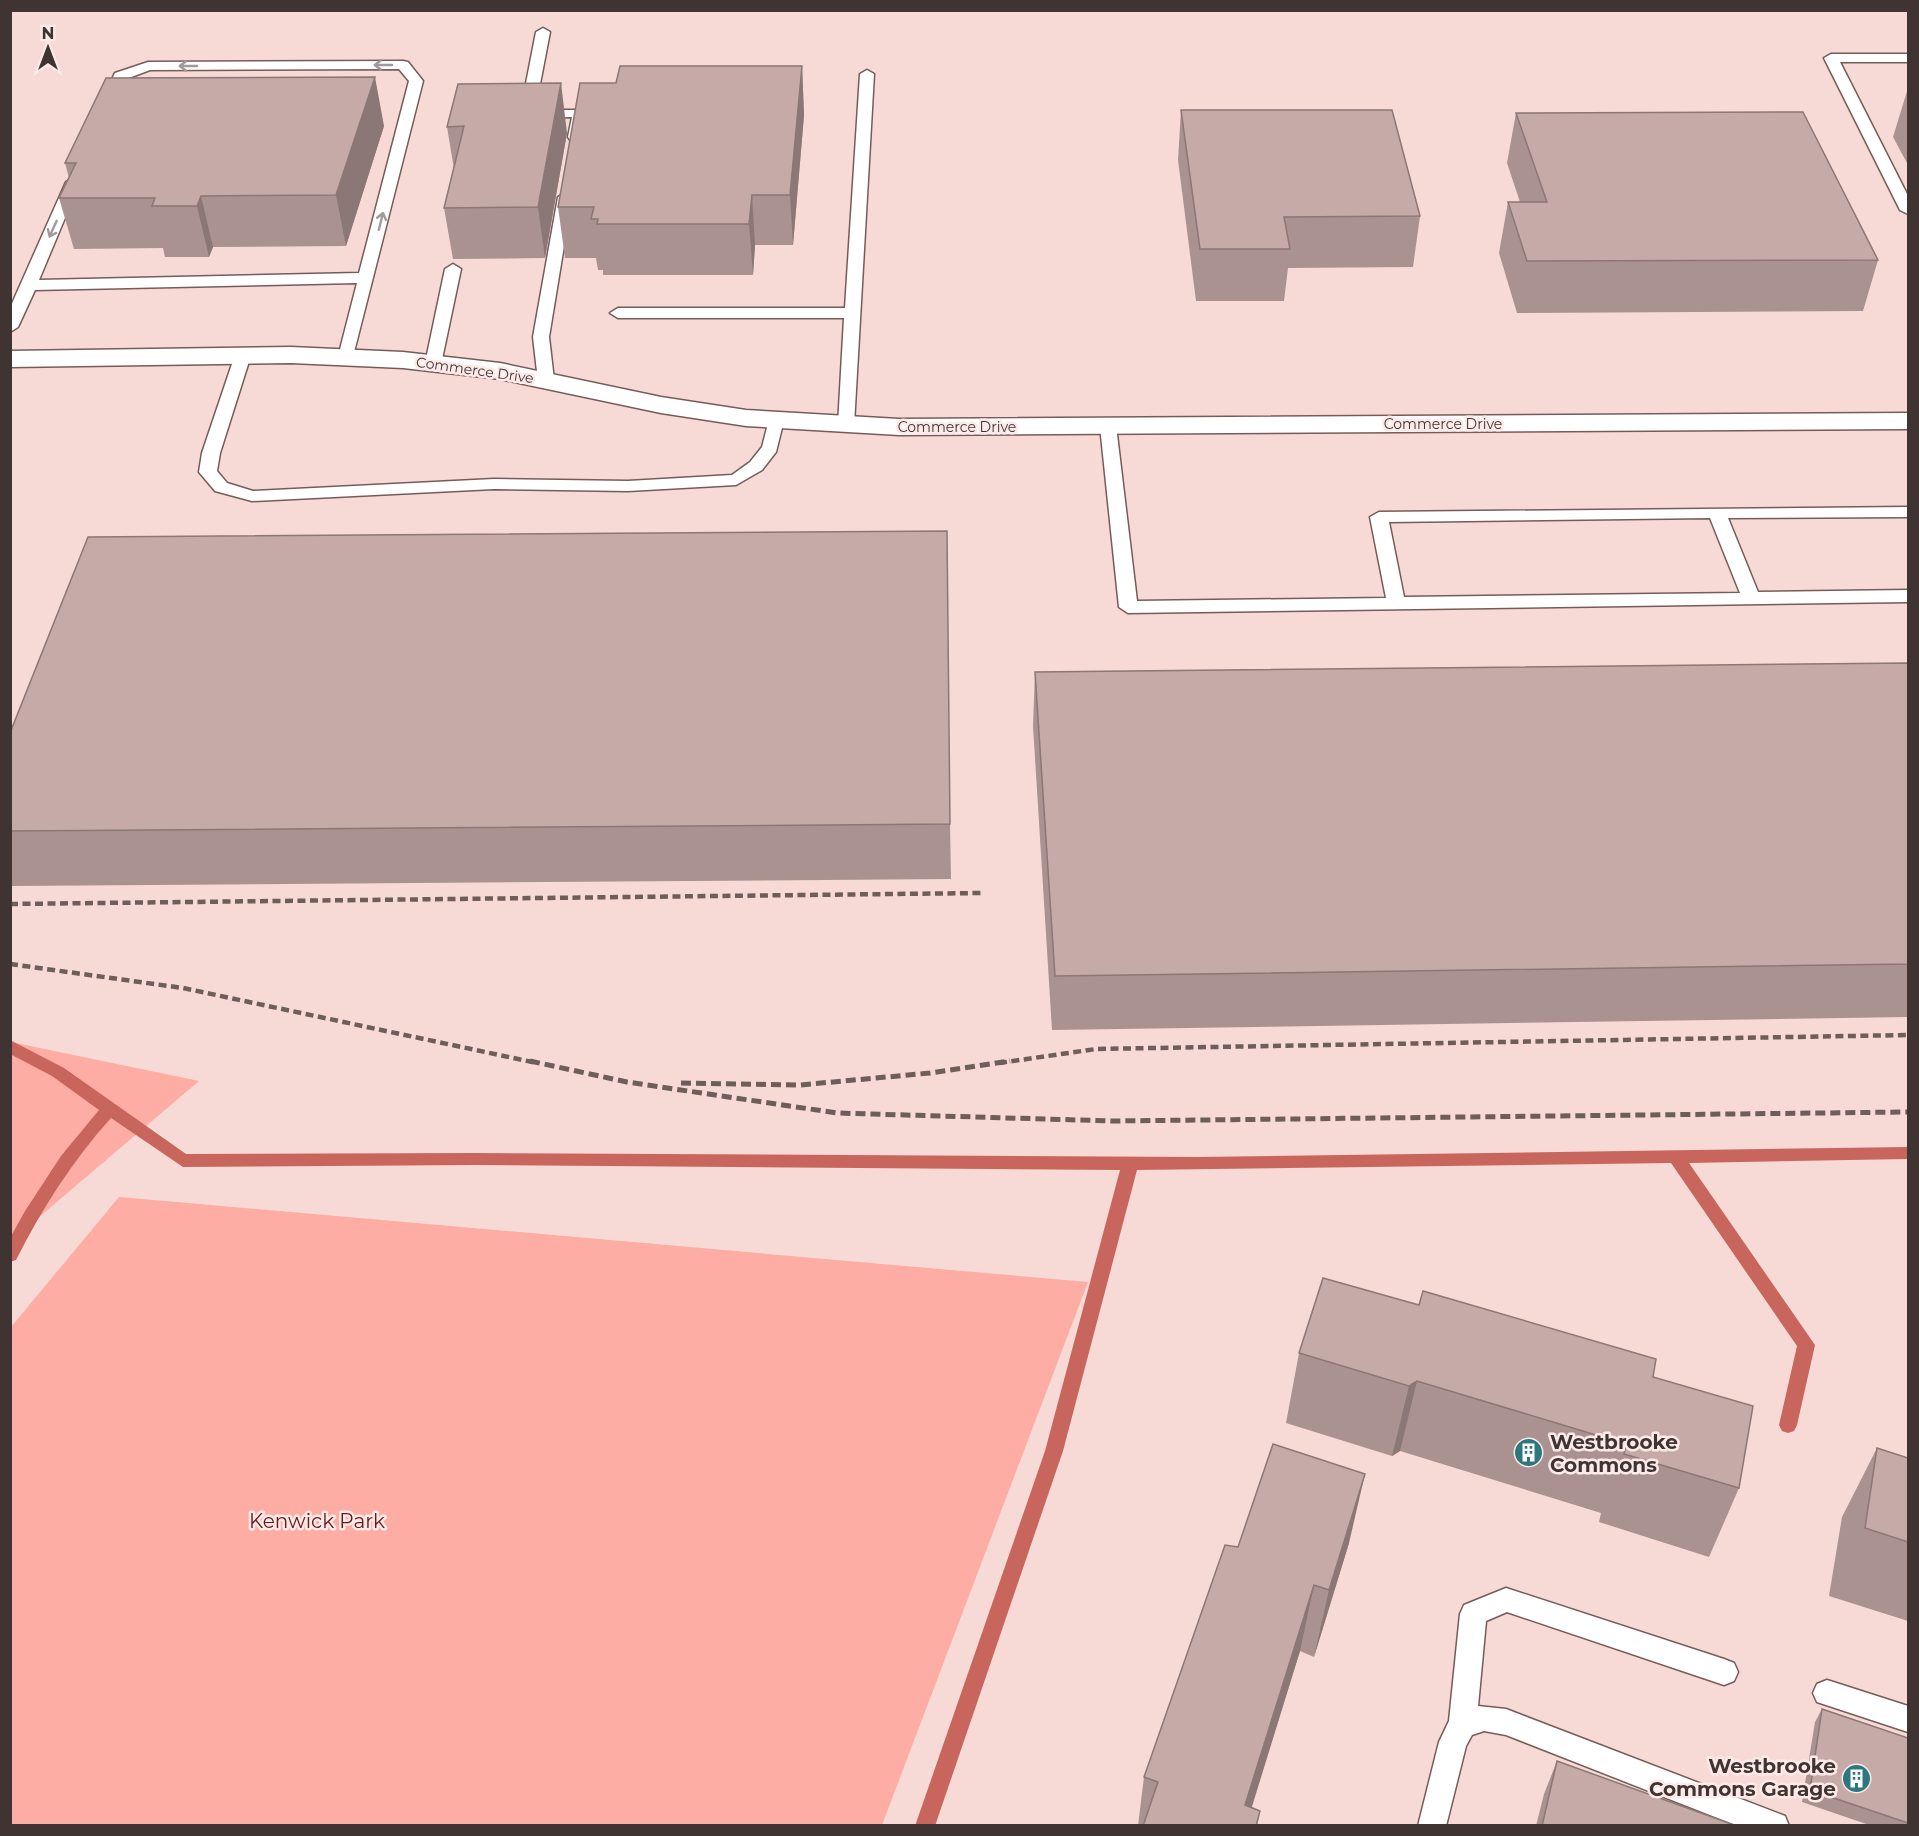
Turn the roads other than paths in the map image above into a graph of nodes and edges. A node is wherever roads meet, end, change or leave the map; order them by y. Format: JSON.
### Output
{"nodes":[{"id":1,"x":543,"y":32,"type":"dead end"},
{"id":2,"x":1908,"y":58,"type":"edge"},
{"id":3,"x":867,"y":74,"type":"dead end"},
{"id":4,"x":101,"y":118,"type":"edge"},
{"id":5,"x":573,"y":148,"type":"edge"},
{"id":6,"x":79,"y":170,"type":"edge"},
{"id":7,"x":567,"y":184,"type":"edge"},
{"id":8,"x":1908,"y":210,"type":"edge"},
{"id":9,"x":453,"y":269,"type":"dead end"},
{"id":10,"x":366,"y":278,"type":"junction"},
{"id":11,"x":29,"y":285,"type":"junction"},
{"id":12,"x":618,"y":313,"type":"dead end"},
{"id":13,"x":854,"y":313,"type":"junction"},
{"id":14,"x":10,"y":327,"type":"edge"},
{"id":15,"x":243,"y":356,"type":"junction"},
{"id":16,"x":346,"y":357,"type":"junction"},
{"id":17,"x":10,"y":359,"type":"edge"},
{"id":18,"x":433,"y":364,"type":"junction"},
{"id":19,"x":546,"y":380,"type":"junction"},
{"id":20,"x":776,"y":420,"type":"junction"},
{"id":21,"x":1908,"y":421,"type":"edge"},
{"id":22,"x":846,"y":425,"type":"junction"},
{"id":23,"x":1108,"y":426,"type":"junction"},
{"id":24,"x":1908,"y":512,"type":"edge"},
{"id":25,"x":1717,"y":513,"type":"junction"},
{"id":26,"x":1908,"y":596,"type":"edge"},
{"id":27,"x":1750,"y":597,"type":"junction"},
{"id":28,"x":1396,"y":604,"type":"junction"},
{"id":29,"x":1724,"y":1672,"type":"dead end"},
{"id":30,"x":1827,"y":1693,"type":"dead end"},
{"id":31,"x":1908,"y":1719,"type":"edge"},
{"id":32,"x":1463,"y":1724,"type":"junction"},
{"id":33,"x":1432,"y":1826,"type":"edge"},
{"id":34,"x":1775,"y":1826,"type":"edge"}],
"edges":[{"from":1,"to":5,"type":"lane"},
{"from":2,"to":8,"type":"lane"},
{"from":3,"to":13,"type":"lane"},
{"from":10,"to":4,"type":"lane","one_way":true},
{"from":6,"to":11,"type":"lane","one_way":true},
{"from":7,"to":19,"type":"lane"},
{"from":9,"to":18,"type":"lane"},
{"from":10,"to":11,"type":"lane"},
{"from":10,"to":16,"type":"lane"},
{"from":11,"to":14,"type":"lane"},
{"from":12,"to":13,"type":"lane"},
{"from":13,"to":22,"type":"lane"},
{"from":15,"to":16,"type":"street","name":"Commerce Drive"},
{"from":15,"to":17,"type":"street","name":"Commerce Drive"},
{"from":15,"to":20,"type":"lane"},
{"from":16,"to":18,"type":"street","name":"Commerce Drive"},
{"from":18,"to":19,"type":"street","name":"Commerce Drive"},
{"from":19,"to":20,"type":"street","name":"Commerce Drive"},
{"from":20,"to":22,"type":"street","name":"Commerce Drive"},
{"from":21,"to":23,"type":"street","name":"Commerce Drive"},
{"from":22,"to":23,"type":"street","name":"Commerce Drive"},
{"from":23,"to":28,"type":"lane"},
{"from":24,"to":25,"type":"lane"},
{"from":25,"to":27,"type":"lane"},
{"from":25,"to":28,"type":"lane"},
{"from":26,"to":27,"type":"lane"},
{"from":27,"to":28,"type":"lane"},
{"from":29,"to":32,"type":"lane"},
{"from":30,"to":31,"type":"lane"},
{"from":32,"to":33,"type":"lane"},
{"from":32,"to":34,"type":"lane"}]}
